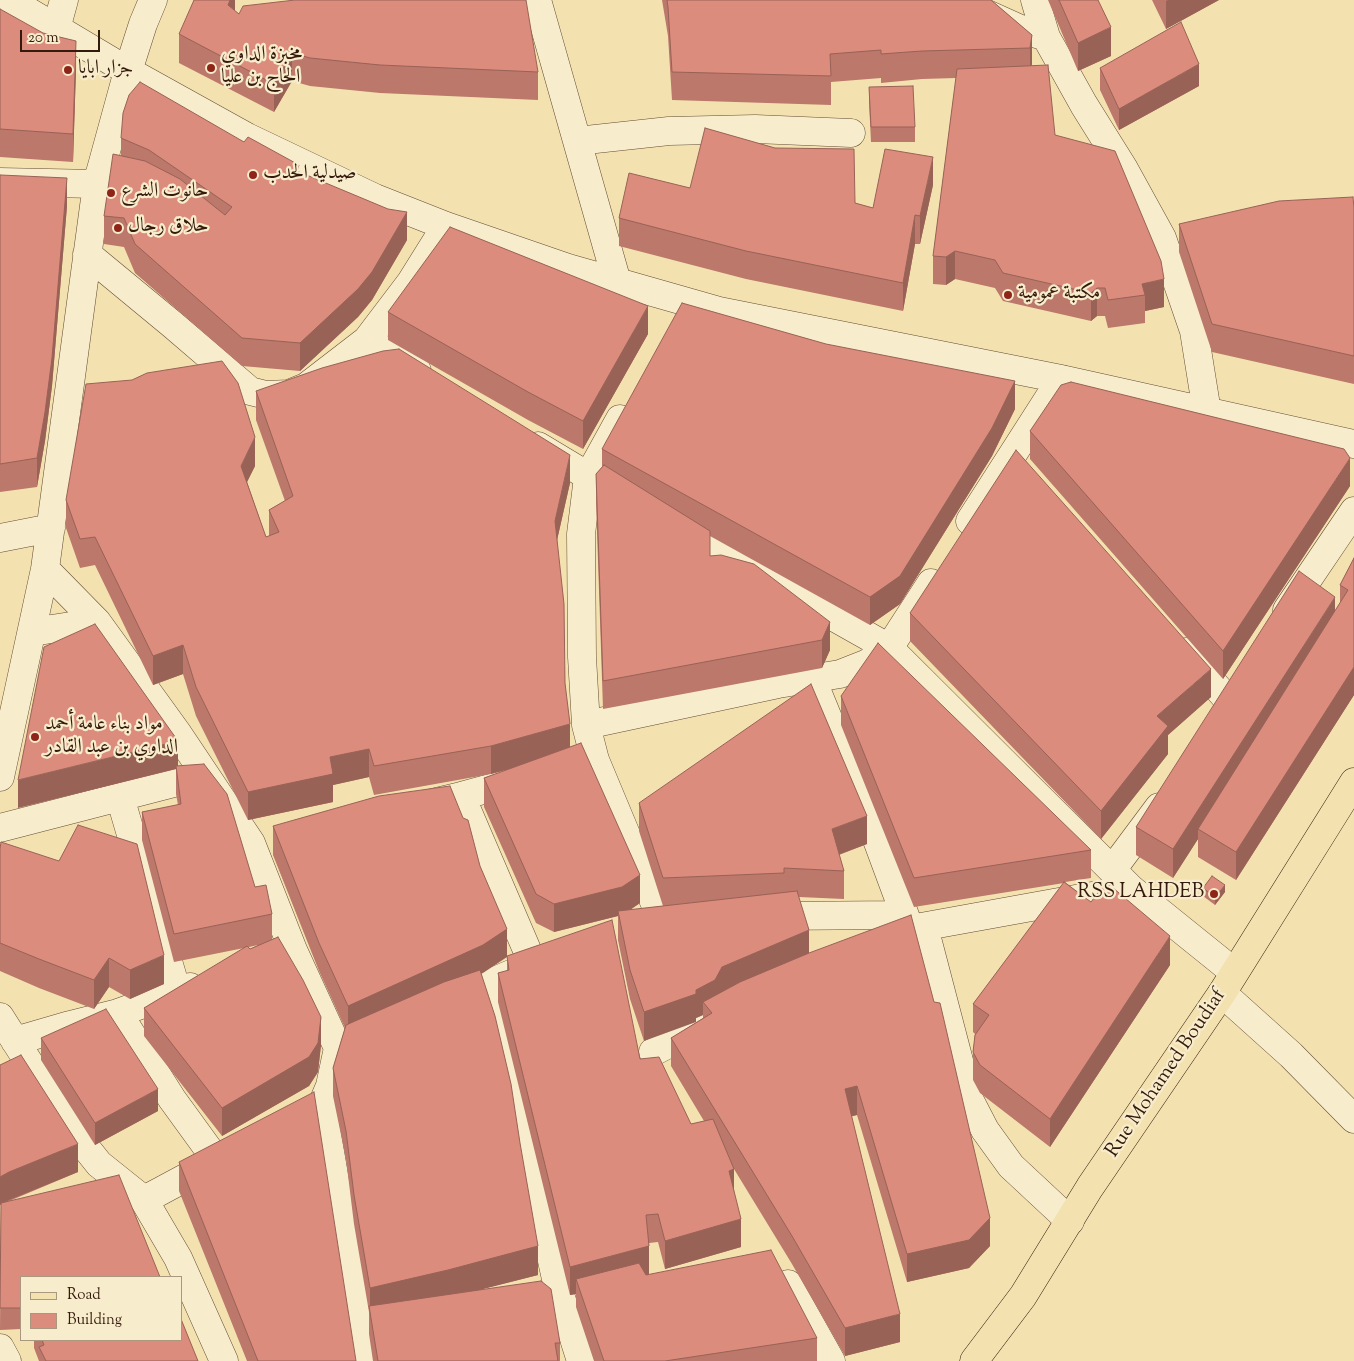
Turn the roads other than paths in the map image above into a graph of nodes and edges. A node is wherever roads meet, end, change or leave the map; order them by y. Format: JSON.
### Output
{"nodes":[{"id":1,"x":9,"y":0,"type":"edge"},
{"id":2,"x":64,"y":0,"type":"edge"},
{"id":3,"x":153,"y":0,"type":"edge"},
{"id":4,"x":537,"y":0,"type":"edge"},
{"id":5,"x":956,"y":0,"type":"edge"},
{"id":6,"x":1035,"y":0,"type":"edge"},
{"id":7,"x":56,"y":29,"type":"junction"},
{"id":8,"x":1046,"y":37,"type":"junction"},
{"id":9,"x":128,"y":71,"type":"junction"},
{"id":10,"x":851,"y":133,"type":"dead end"},
{"id":11,"x":577,"y":141,"type":"junction"},
{"id":12,"x":0,"y":182,"type":"edge"},
{"id":13,"x":97,"y":184,"type":"junction"},
{"id":14,"x":446,"y":226,"type":"junction"},
{"id":15,"x":87,"y":254,"type":"junction"},
{"id":16,"x":617,"y":282,"type":"junction"},
{"id":17,"x":684,"y":301,"type":"junction"},
{"id":18,"x":670,"y":326,"type":"edge"},
{"id":19,"x":367,"y":340,"type":"junction"},
{"id":20,"x":236,"y":379,"type":"junction"},
{"id":21,"x":1061,"y":379,"type":"junction"},
{"id":22,"x":207,"y":384,"type":"edge"},
{"id":23,"x":441,"y":386,"type":"edge"},
{"id":24,"x":634,"y":393,"type":"edge"},
{"id":25,"x":95,"y":403,"type":"edge"},
{"id":26,"x":66,"y":408,"type":"junction"},
{"id":27,"x":1207,"y":412,"type":"junction"},
{"id":28,"x":515,"y":432,"type":"edge"},
{"id":29,"x":1354,"y":444,"type":"edge"},
{"id":30,"x":1012,"y":456,"type":"junction"},
{"id":31,"x":588,"y":478,"type":"junction"},
{"id":32,"x":1032,"y":478,"type":"edge"},
{"id":33,"x":1354,"y":511,"type":"edge"},
{"id":34,"x":51,"y":528,"type":"junction"},
{"id":35,"x":0,"y":538,"type":"edge"},
{"id":36,"x":958,"y":539,"type":"edge"},
{"id":37,"x":942,"y":564,"type":"edge"},
{"id":38,"x":45,"y":569,"type":"junction"},
{"id":39,"x":97,"y":622,"type":"junction"},
{"id":40,"x":1274,"y":629,"type":"edge"},
{"id":41,"x":32,"y":632,"type":"junction"},
{"id":42,"x":1169,"y":633,"type":"edge"},
{"id":43,"x":889,"y":648,"type":"junction"},
{"id":44,"x":1243,"y":676,"type":"edge"},
{"id":45,"x":812,"y":679,"type":"junction"},
{"id":46,"x":586,"y":725,"type":"junction"},
{"id":47,"x":1,"y":766,"type":"edge"},
{"id":48,"x":547,"y":773,"type":"edge"},
{"id":49,"x":205,"y":774,"type":"junction"},
{"id":50,"x":1354,"y":782,"type":"edge"},
{"id":51,"x":1174,"y":783,"type":"edge"},
{"id":52,"x":461,"y":796,"type":"junction"},
{"id":53,"x":120,"y":797,"type":"junction"},
{"id":54,"x":394,"y":811,"type":"edge"},
{"id":55,"x":0,"y":828,"type":"edge"},
{"id":56,"x":1112,"y":870,"type":"junction"},
{"id":57,"x":1131,"y":889,"type":"junction"},
{"id":58,"x":740,"y":916,"type":"edge"},
{"id":59,"x":692,"y":920,"type":"edge"},
{"id":60,"x":663,"y":923,"type":"junction"},
{"id":61,"x":913,"y":923,"type":"junction"},
{"id":62,"x":636,"y":930,"type":"edge"},
{"id":63,"x":858,"y":951,"type":"edge"},
{"id":64,"x":211,"y":978,"type":"edge"},
{"id":65,"x":1228,"y":982,"type":"junction"},
{"id":66,"x":491,"y":983,"type":"junction"},
{"id":67,"x":177,"y":992,"type":"junction"},
{"id":68,"x":428,"y":1010,"type":"edge"},
{"id":69,"x":118,"y":1013,"type":"junction"},
{"id":70,"x":722,"y":1015,"type":"edge"},
{"id":71,"x":0,"y":1017,"type":"edge"},
{"id":72,"x":15,"y":1041,"type":"junction"},
{"id":73,"x":653,"y":1052,"type":"dead end"},
{"id":74,"x":322,"y":1105,"type":"junction"},
{"id":75,"x":1354,"y":1119,"type":"edge"},
{"id":76,"x":261,"y":1138,"type":"edge"},
{"id":77,"x":144,"y":1200,"type":"junction"},
{"id":78,"x":1070,"y":1221,"type":"junction"},
{"id":79,"x":776,"y":1268,"type":"edge"},
{"id":80,"x":530,"y":1293,"type":"edge"},
{"id":81,"x":568,"y":1297,"type":"junction"},
{"id":82,"x":0,"y":1348,"type":"edge"},
{"id":83,"x":7,"y":1361,"type":"edge"},
{"id":84,"x":224,"y":1361,"type":"edge"},
{"id":85,"x":366,"y":1361,"type":"edge"},
{"id":86,"x":581,"y":1361,"type":"edge"},
{"id":87,"x":831,"y":1361,"type":"edge"},
{"id":88,"x":974,"y":1361,"type":"edge"}],
"edges":[{"from":1,"to":7,"type":"street"},
{"from":2,"to":7,"type":"street"},
{"from":3,"to":9,"type":"street"},
{"from":4,"to":11,"type":"street"},
{"from":5,"to":8,"type":"street"},
{"from":6,"to":8,"type":"street"},
{"from":7,"to":9,"type":"street"},
{"from":8,"to":27,"type":"street"},
{"from":9,"to":13,"type":"street"},
{"from":9,"to":14,"type":"street"},
{"from":10,"to":11,"type":"street"},
{"from":11,"to":16,"type":"street"},
{"from":12,"to":13,"type":"street"},
{"from":13,"to":15,"type":"street"},
{"from":14,"to":16,"type":"street"},
{"from":14,"to":19,"type":"street"},
{"from":15,"to":20,"type":"street"},
{"from":15,"to":26,"type":"street"},
{"from":16,"to":17,"type":"street"},
{"from":17,"to":18,"type":"street"},
{"from":17,"to":21,"type":"street"},
{"from":19,"to":20,"type":"street"},
{"from":19,"to":23,"type":"street"},
{"from":20,"to":22,"type":"street"},
{"from":21,"to":27,"type":"street"},
{"from":21,"to":30,"type":"street"},
{"from":24,"to":31,"type":"street"},
{"from":25,"to":26,"type":"street"},
{"from":26,"to":34,"type":"street"},
{"from":27,"to":29,"type":"street"},
{"from":28,"to":31,"type":"street"},
{"from":30,"to":32,"type":"street"},
{"from":30,"to":36,"type":"street"},
{"from":31,"to":43,"type":"street"},
{"from":31,"to":46,"type":"street"},
{"from":33,"to":40,"type":"street"},
{"from":34,"to":35,"type":"street"},
{"from":34,"to":38,"type":"street"},
{"from":37,"to":43,"type":"street"},
{"from":38,"to":39,"type":"street"},
{"from":38,"to":41,"type":"street"},
{"from":39,"to":41,"type":"street"},
{"from":39,"to":49,"type":"street"},
{"from":41,"to":47,"type":"street"},
{"from":42,"to":44,"type":"street"},
{"from":43,"to":45,"type":"street"},
{"from":43,"to":56,"type":"street"},
{"from":45,"to":46,"type":"street"},
{"from":45,"to":61,"type":"street"},
{"from":46,"to":60,"type":"street"},
{"from":48,"to":52,"type":"street"},
{"from":49,"to":53,"type":"street"},
{"from":49,"to":74,"type":"street"},
{"from":50,"to":65,"type":"main road","name":"Rue Mohamed Boudiaf"},
{"from":51,"to":56,"type":"street"},
{"from":52,"to":54,"type":"street"},
{"from":52,"to":66,"type":"street"},
{"from":53,"to":55,"type":"street"},
{"from":53,"to":67,"type":"street"},
{"from":56,"to":57,"type":"street"},
{"from":57,"to":61,"type":"street"},
{"from":57,"to":65,"type":"street"},
{"from":58,"to":61,"type":"street"},
{"from":59,"to":60,"type":"street"},
{"from":60,"to":62,"type":"street"},
{"from":61,"to":63,"type":"street"},
{"from":61,"to":78,"type":"street"},
{"from":64,"to":67,"type":"street"},
{"from":65,"to":75,"type":"street"},
{"from":65,"to":78,"type":"main road","name":"Rue Mohamed Boudiaf"},
{"from":66,"to":68,"type":"street"},
{"from":66,"to":81,"type":"street"},
{"from":67,"to":69,"type":"street"},
{"from":69,"to":72,"type":"street"},
{"from":69,"to":77,"type":"street"},
{"from":70,"to":73,"type":"street"},
{"from":71,"to":72,"type":"street"},
{"from":72,"to":77,"type":"street"},
{"from":74,"to":76,"type":"street"},
{"from":74,"to":85,"type":"street"},
{"from":77,"to":84,"type":"street"},
{"from":78,"to":88,"type":"main road","name":"Rue Mohamed Boudiaf"},
{"from":79,"to":87,"type":"street"},
{"from":80,"to":81,"type":"street"},
{"from":81,"to":86,"type":"street"},
{"from":82,"to":83,"type":"street"}]}
